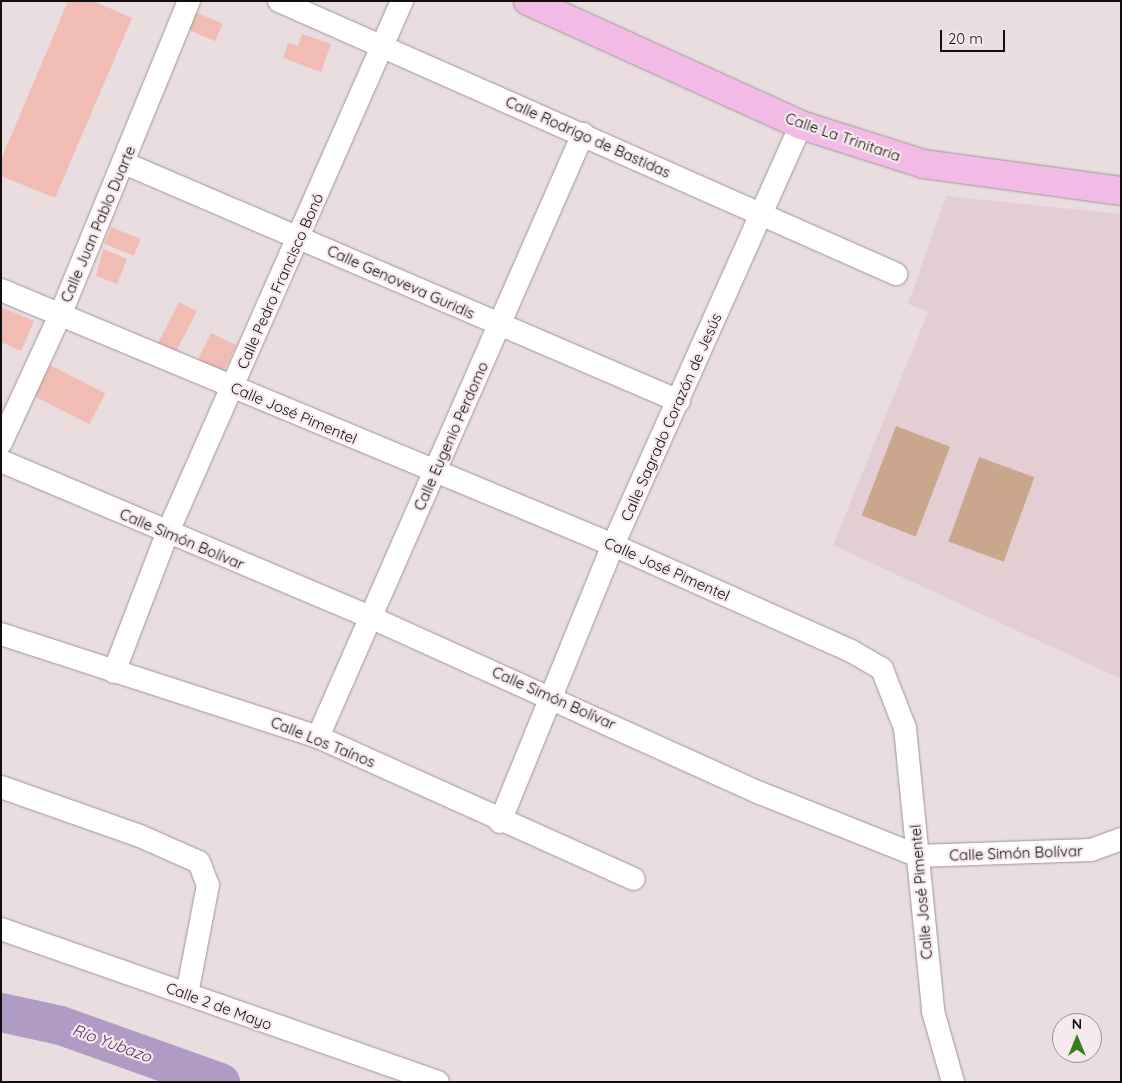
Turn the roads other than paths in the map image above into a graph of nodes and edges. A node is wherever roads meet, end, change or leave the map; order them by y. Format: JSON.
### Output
{"nodes":[{"id":1,"x":189,"y":1,"type":"edge"},
{"id":2,"x":279,"y":1,"type":"edge"},
{"id":3,"x":402,"y":1,"type":"edge"},
{"id":4,"x":540,"y":4,"type":"edge"},
{"id":5,"x":384,"y":45,"type":"junction"},
{"id":6,"x":801,"y":125,"type":"junction"},
{"id":7,"x":584,"y":134,"type":"junction"},
{"id":8,"x":124,"y":163,"type":"junction"},
{"id":9,"x":1121,"y":191,"type":"edge"},
{"id":10,"x":762,"y":217,"type":"junction"},
{"id":11,"x":299,"y":238,"type":"junction"},
{"id":12,"x":896,"y":274,"type":"dead end"},
{"id":13,"x":1,"y":290,"type":"edge"},
{"id":14,"x":61,"y":313,"type":"junction"},
{"id":15,"x":500,"y":326,"type":"junction"},
{"id":16,"x":232,"y":387,"type":"junction"},
{"id":17,"x":679,"y":401,"type":"junction"},
{"id":18,"x":1,"y":443,"type":"edge"},
{"id":19,"x":1,"y":461,"type":"edge"},
{"id":20,"x":434,"y":471,"type":"junction"},
{"id":21,"x":166,"y":534,"type":"junction"},
{"id":22,"x":613,"y":545,"type":"junction"},
{"id":23,"x":370,"y":617,"type":"junction"},
{"id":24,"x":1,"y":634,"type":"edge"},
{"id":25,"x":114,"y":672,"type":"junction"},
{"id":26,"x":552,"y":697,"type":"junction"},
{"id":27,"x":318,"y":737,"type":"junction"},
{"id":28,"x":1,"y":787,"type":"edge"},
{"id":29,"x":500,"y":822,"type":"junction"},
{"id":30,"x":1121,"y":839,"type":"edge"},
{"id":31,"x":918,"y":856,"type":"junction"},
{"id":32,"x":634,"y":879,"type":"dead end"},
{"id":33,"x":1,"y":929,"type":"edge"},
{"id":34,"x":187,"y":994,"type":"junction"},
{"id":35,"x":438,"y":1082,"type":"edge"},
{"id":36,"x":953,"y":1082,"type":"edge"}],
"edges":[{"from":1,"to":8,"type":"street","name":"Calle Juan Pablo Duarte"},
{"from":2,"to":5,"type":"street","name":"Calle Rodrigo de Bastidas"},
{"from":3,"to":5,"type":"street","name":"Calle Pedro Francisco Bonó"},
{"from":4,"to":6,"type":"main road","name":"Calle La Trinitaria"},
{"from":5,"to":7,"type":"street","name":"Calle Rodrigo de Bastidas"},
{"from":5,"to":11,"type":"street","name":"Calle Pedro Francisco Bonó"},
{"from":6,"to":9,"type":"main road","name":"Calle La Trinitaria"},
{"from":6,"to":10,"type":"street","name":"Calle Sagrado Corazón de Jesús"},
{"from":7,"to":10,"type":"street","name":"Calle Rodrigo de Bastidas"},
{"from":7,"to":15,"type":"street","name":"Calle Eugenio Perdomo"},
{"from":8,"to":11,"type":"street","name":"Calle Genoveva Guridis"},
{"from":8,"to":14,"type":"street","name":"Calle Juan Pablo Duarte"},
{"from":10,"to":12,"type":"street","name":"Calle Rodrigo de Bastidas"},
{"from":10,"to":17,"type":"street","name":"Calle Sagrado Corazón de Jesús"},
{"from":11,"to":15,"type":"street","name":"Calle Genoveva Guridis"},
{"from":11,"to":16,"type":"street","name":"Calle Pedro Francisco Bonó"},
{"from":13,"to":14,"type":"street","name":"Calle José Pimentel"},
{"from":14,"to":16,"type":"street","name":"Calle José Pimentel"},
{"from":14,"to":18,"type":"street","name":"Calle Juan Pablo Duarte"},
{"from":15,"to":17,"type":"street","name":"Calle Genoveva Guridis"},
{"from":15,"to":20,"type":"street","name":"Calle Eugenio Perdomo"},
{"from":16,"to":20,"type":"street","name":"Calle José Pimentel"},
{"from":16,"to":21,"type":"street","name":"Calle Pedro Francisco Bonó"},
{"from":17,"to":22,"type":"street","name":"Calle Sagrado Corazón de Jesús"},
{"from":19,"to":21,"type":"street","name":"Calle Simón Bolívar"},
{"from":20,"to":22,"type":"street","name":"Calle José Pimentel"},
{"from":20,"to":23,"type":"street","name":"Calle Eugenio Perdomo"},
{"from":21,"to":23,"type":"street","name":"Calle Simón Bolívar"},
{"from":21,"to":25,"type":"street","name":"Calle Pedro Francisco Bonó"},
{"from":22,"to":26,"type":"street","name":"Calle Sagrado Corazón de Jesús"},
{"from":22,"to":31,"type":"street","name":"Calle José Pimentel"},
{"from":23,"to":26,"type":"street","name":"Calle Simón Bolívar"},
{"from":23,"to":27,"type":"street","name":"Calle Eugenio Perdomo"},
{"from":24,"to":25,"type":"street","name":"Calle Los Taínos"},
{"from":25,"to":27,"type":"street","name":"Calle Los Taínos"},
{"from":26,"to":29,"type":"street","name":"Calle Sagrado Corazón de Jesús"},
{"from":26,"to":31,"type":"street","name":"Calle Simón Bolívar"},
{"from":27,"to":29,"type":"street","name":"Calle Los Taínos"},
{"from":28,"to":34,"type":"street"},
{"from":29,"to":32,"type":"street","name":"Calle Los Taínos"},
{"from":30,"to":31,"type":"street","name":"Calle Simón Bolívar"},
{"from":31,"to":36,"type":"street","name":"Calle José Pimentel"},
{"from":33,"to":34,"type":"street","name":"Calle 2 de Mayo"},
{"from":34,"to":35,"type":"street","name":"Calle 2 de Mayo"}]}
